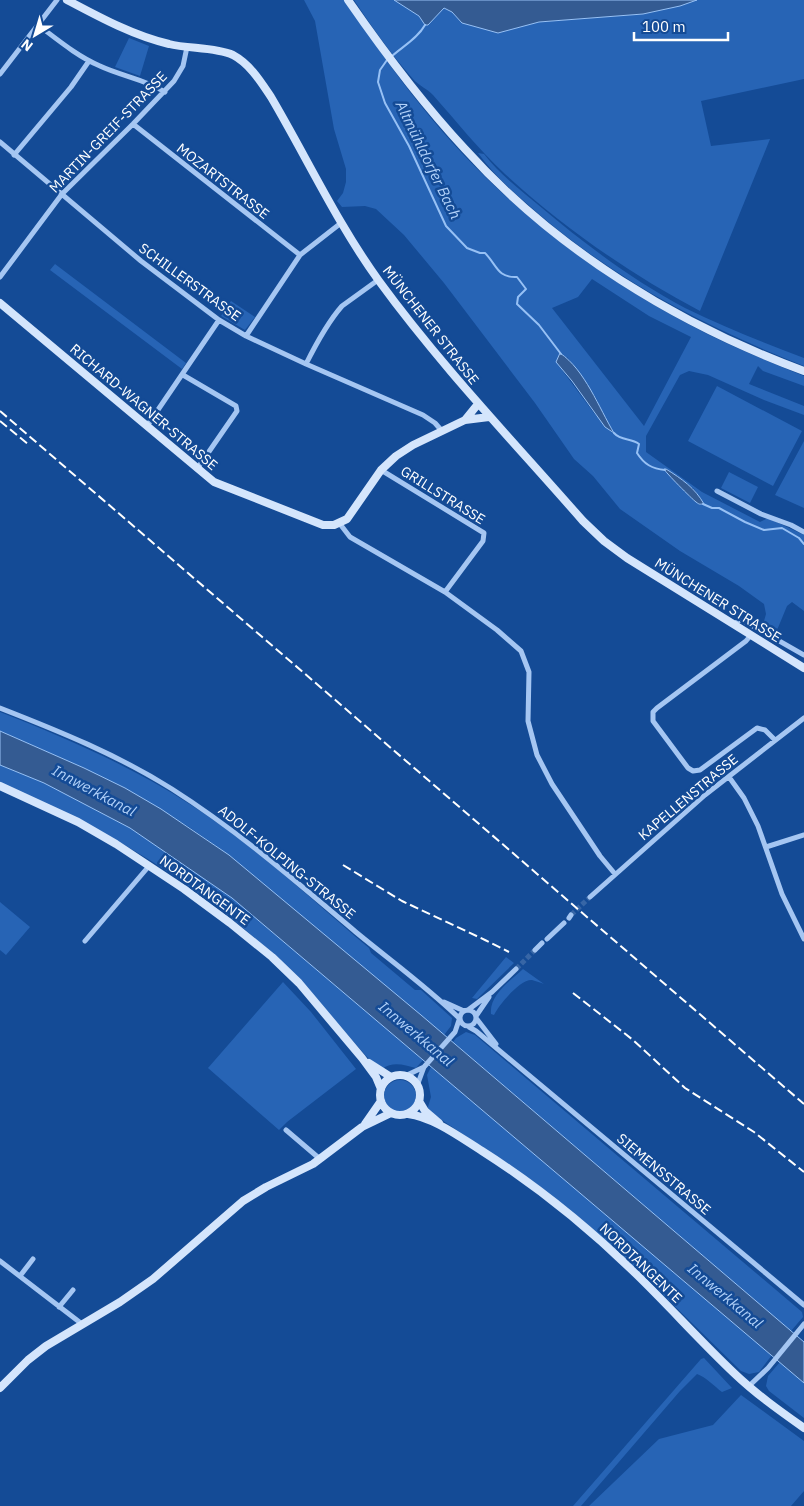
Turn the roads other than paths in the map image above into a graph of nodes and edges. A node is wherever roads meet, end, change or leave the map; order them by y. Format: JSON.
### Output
{"nodes":[{"id":1,"x":57,"y":0,"type":"edge"},
{"id":2,"x":67,"y":0,"type":"edge"},
{"id":3,"x":348,"y":0,"type":"edge"},
{"id":4,"x":38,"y":25,"type":"junction"},
{"id":5,"x":187,"y":48,"type":"junction"},
{"id":6,"x":89,"y":61,"type":"junction"},
{"id":7,"x":0,"y":74,"type":"edge"},
{"id":8,"x":165,"y":92,"type":"junction"},
{"id":9,"x":133,"y":124,"type":"junction"},
{"id":10,"x":0,"y":142,"type":"edge"},
{"id":11,"x":14,"y":155,"type":"junction"},
{"id":12,"x":62,"y":194,"type":"junction"},
{"id":13,"x":341,"y":223,"type":"junction"},
{"id":14,"x":300,"y":255,"type":"junction"},
{"id":15,"x":0,"y":277,"type":"edge"},
{"id":16,"x":378,"y":280,"type":"junction"},
{"id":17,"x":0,"y":304,"type":"edge"},
{"id":18,"x":219,"y":320,"type":"junction"},
{"id":19,"x":246,"y":336,"type":"junction"},
{"id":20,"x":306,"y":364,"type":"junction"},
{"id":21,"x":804,"y":371,"type":"edge"},
{"id":22,"x":183,"y":375,"type":"junction"},
{"id":23,"x":478,"y":404,"type":"junction"},
{"id":24,"x":489,"y":417,"type":"junction"},
{"id":25,"x":465,"y":420,"type":"junction"},
{"id":26,"x":147,"y":426,"type":"junction"},
{"id":27,"x":442,"y":431,"type":"junction"},
{"id":28,"x":197,"y":470,"type":"junction"},
{"id":29,"x":381,"y":470,"type":"junction"},
{"id":30,"x":717,"y":491,"type":"dead end"},
{"id":31,"x":340,"y":524,"type":"junction"},
{"id":32,"x":804,"y":532,"type":"edge"},
{"id":33,"x":445,"y":592,"type":"junction"},
{"id":34,"x":734,"y":624,"type":"junction"},
{"id":35,"x":751,"y":635,"type":"junction"},
{"id":36,"x":804,"y":654,"type":"edge"},
{"id":37,"x":804,"y":668,"type":"edge"},
{"id":38,"x":0,"y":708,"type":"edge"},
{"id":39,"x":804,"y":718,"type":"edge"},
{"id":40,"x":775,"y":740,"type":"junction"},
{"id":41,"x":730,"y":776,"type":"junction"},
{"id":42,"x":0,"y":786,"type":"edge"},
{"id":43,"x":804,"y":835,"type":"edge"},
{"id":44,"x":766,"y":847,"type":"junction"},
{"id":45,"x":149,"y":866,"type":"junction"},
{"id":46,"x":615,"y":874,"type":"junction"},
{"id":47,"x":590,"y":897,"type":"tunnel mouth"},
{"id":48,"x":564,"y":923,"type":"dead end"},
{"id":49,"x":547,"y":938,"type":"dead end"},
{"id":50,"x":804,"y":939,"type":"edge"},
{"id":51,"x":85,"y":941,"type":"dead end"},
{"id":52,"x":542,"y":943,"type":"dead end"},
{"id":53,"x":535,"y":950,"type":"tunnel mouth"},
{"id":54,"x":516,"y":968,"type":"tunnel mouth"},
{"id":55,"x":492,"y":992,"type":"junction"},
{"id":56,"x":441,"y":1001,"type":"junction"},
{"id":57,"x":466,"y":1010,"type":"junction"},
{"id":58,"x":476,"y":1017,"type":"junction"},
{"id":59,"x":459,"y":1019,"type":"junction"},
{"id":60,"x":467,"y":1027,"type":"junction"},
{"id":61,"x":454,"y":1032,"type":"junction"},
{"id":62,"x":362,"y":1058,"type":"junction"},
{"id":63,"x":510,"y":1060,"type":"junction"},
{"id":64,"x":424,"y":1067,"type":"junction"},
{"id":65,"x":405,"y":1076,"type":"junction"},
{"id":66,"x":391,"y":1077,"type":"junction"},
{"id":67,"x":417,"y":1086,"type":"junction"},
{"id":68,"x":381,"y":1089,"type":"junction"},
{"id":69,"x":381,"y":1101,"type":"junction"},
{"id":70,"x":419,"y":1101,"type":"junction"},
{"id":71,"x":391,"y":1113,"type":"junction"},
{"id":72,"x":408,"y":1114,"type":"junction"},
{"id":73,"x":362,"y":1127,"type":"junction"},
{"id":74,"x":286,"y":1130,"type":"dead end"},
{"id":75,"x":448,"y":1131,"type":"junction"},
{"id":76,"x":320,"y":1159,"type":"junction"},
{"id":77,"x":33,"y":1260,"type":"dead end"},
{"id":78,"x":0,"y":1261,"type":"edge"},
{"id":79,"x":20,"y":1276,"type":"junction"},
{"id":80,"x":73,"y":1290,"type":"dead end"},
{"id":81,"x":804,"y":1305,"type":"edge"},
{"id":82,"x":59,"y":1307,"type":"junction"},
{"id":83,"x":82,"y":1324,"type":"junction"},
{"id":84,"x":802,"y":1326,"type":"edge"},
{"id":85,"x":749,"y":1386,"type":"junction"},
{"id":86,"x":0,"y":1388,"type":"edge"},
{"id":87,"x":804,"y":1428,"type":"edge"}],
"edges":[{"from":1,"to":4,"type":"street"},
{"from":2,"to":5,"type":"street","name":"MÜNCHENER STRASSE"},
{"from":3,"to":21,"type":"street"},
{"from":4,"to":6,"type":"street"},
{"from":4,"to":7,"type":"street"},
{"from":5,"to":8,"type":"street","name":"MARTIN-GREIF-STRASSE"},
{"from":5,"to":13,"type":"street","name":"MÜNCHENER STRASSE"},
{"from":6,"to":8,"type":"street"},
{"from":6,"to":11,"type":"street"},
{"from":8,"to":9,"type":"street","name":"MARTIN-GREIF-STRASSE"},
{"from":9,"to":12,"type":"street","name":"MARTIN-GREIF-STRASSE"},
{"from":9,"to":14,"type":"street","name":"MOZARTSTRASSE"},
{"from":10,"to":11,"type":"street","name":"SCHILLERSTRASSE"},
{"from":11,"to":12,"type":"street","name":"SCHILLERSTRASSE"},
{"from":12,"to":15,"type":"street","name":"MARTIN-GREIF-STRASSE"},
{"from":12,"to":18,"type":"street","name":"SCHILLERSTRASSE"},
{"from":13,"to":14,"type":"street"},
{"from":13,"to":16,"type":"street","name":"MÜNCHENER STRASSE"},
{"from":14,"to":19,"type":"street"},
{"from":16,"to":20,"type":"street"},
{"from":16,"to":23,"type":"street","name":"MÜNCHENER STRASSE"},
{"from":17,"to":26,"type":"street","name":"RICHARD-WAGNER-STRASSE"},
{"from":18,"to":19,"type":"street","name":"SCHILLERSTRASSE"},
{"from":18,"to":22,"type":"street"},
{"from":19,"to":20,"type":"street","name":"SCHILLERSTRASSE"},
{"from":20,"to":27,"type":"street","name":"SCHILLERSTRASSE"},
{"from":22,"to":26,"type":"street"},
{"from":22,"to":28,"type":"street"},
{"from":23,"to":24,"type":"street","name":"MÜNCHENER STRASSE"},
{"from":23,"to":25,"type":"street"},
{"from":24,"to":25,"type":"street"},
{"from":24,"to":34,"type":"street","name":"MÜNCHENER STRASSE"},
{"from":25,"to":27,"type":"street"},
{"from":26,"to":28,"type":"street","name":"RICHARD-WAGNER-STRASSE"},
{"from":27,"to":29,"type":"street"},
{"from":28,"to":31,"type":"street","name":"RICHARD-WAGNER-STRASSE"},
{"from":29,"to":31,"type":"street"},
{"from":29,"to":33,"type":"street","name":"GRILLSTRASSE"},
{"from":30,"to":32,"type":"street"},
{"from":31,"to":33,"type":"street"},
{"from":33,"to":46,"type":"street"},
{"from":34,"to":35,"type":"street","name":"MÜNCHENER STRASSE"},
{"from":34,"to":36,"type":"street"},
{"from":35,"to":37,"type":"street","name":"MÜNCHENER STRASSE"},
{"from":35,"to":40,"type":"street"},
{"from":38,"to":56,"type":"street","name":"ADOLF-KOLPING-STRASSE"},
{"from":39,"to":40,"type":"street","name":"KAPELLENSTRASSE"},
{"from":40,"to":41,"type":"street","name":"KAPELLENSTRASSE"},
{"from":41,"to":44,"type":"street"},
{"from":41,"to":46,"type":"street","name":"KAPELLENSTRASSE"},
{"from":42,"to":45,"type":"street","name":"NORDTANGENTE"},
{"from":43,"to":44,"type":"street"},
{"from":44,"to":50,"type":"street"},
{"from":45,"to":51,"type":"street"},
{"from":45,"to":62,"type":"street","name":"NORDTANGENTE"},
{"from":46,"to":47,"type":"street","name":"KAPELLENSTRASSE"},
{"from":48,"to":49,"type":"street"},
{"from":52,"to":53,"type":"street"},
{"from":54,"to":55,"type":"street"},
{"from":55,"to":57,"type":"street"},
{"from":55,"to":58,"type":"street"},
{"from":56,"to":57,"type":"street","name":"ADOLF-KOLPING-STRASSE"},
{"from":56,"to":59,"type":"street","name":"ADOLF-KOLPING-STRASSE"},
{"from":57,"to":58,"type":"street"},
{"from":57,"to":59,"type":"street"},
{"from":58,"to":60,"type":"street"},
{"from":58,"to":63,"type":"street","name":"SIEMENSSTRASSE"},
{"from":59,"to":60,"type":"street"},
{"from":59,"to":61,"type":"street"},
{"from":60,"to":61,"type":"street"},
{"from":60,"to":63,"type":"street","name":"SIEMENSSTRASSE"},
{"from":61,"to":64,"type":"street"},
{"from":62,"to":66,"type":"street","name":"NORDTANGENTE"},
{"from":62,"to":68,"type":"street","name":"NORDTANGENTE"},
{"from":63,"to":81,"type":"street","name":"SIEMENSSTRASSE"},
{"from":64,"to":65,"type":"street"},
{"from":64,"to":67,"type":"street"},
{"from":65,"to":66,"type":"street"},
{"from":65,"to":67,"type":"street"},
{"from":66,"to":68,"type":"street"},
{"from":67,"to":70,"type":"street"},
{"from":68,"to":69,"type":"street","name":"NORDTANGENTE"},
{"from":69,"to":71,"type":"street"},
{"from":69,"to":73,"type":"street"},
{"from":70,"to":72,"type":"street"},
{"from":70,"to":75,"type":"street","name":"NORDTANGENTE"},
{"from":71,"to":72,"type":"street","name":"NORDTANGENTE"},
{"from":71,"to":73,"type":"street"},
{"from":72,"to":75,"type":"street","name":"NORDTANGENTE"},
{"from":73,"to":76,"type":"street"},
{"from":74,"to":76,"type":"street"},
{"from":75,"to":85,"type":"street","name":"NORDTANGENTE"},
{"from":76,"to":83,"type":"street"},
{"from":77,"to":79,"type":"street"},
{"from":78,"to":79,"type":"street"},
{"from":79,"to":82,"type":"street"},
{"from":80,"to":82,"type":"street"},
{"from":82,"to":83,"type":"street"},
{"from":83,"to":86,"type":"street"},
{"from":84,"to":85,"type":"street"},
{"from":85,"to":87,"type":"street","name":"NORDTANGENTE"}]}
